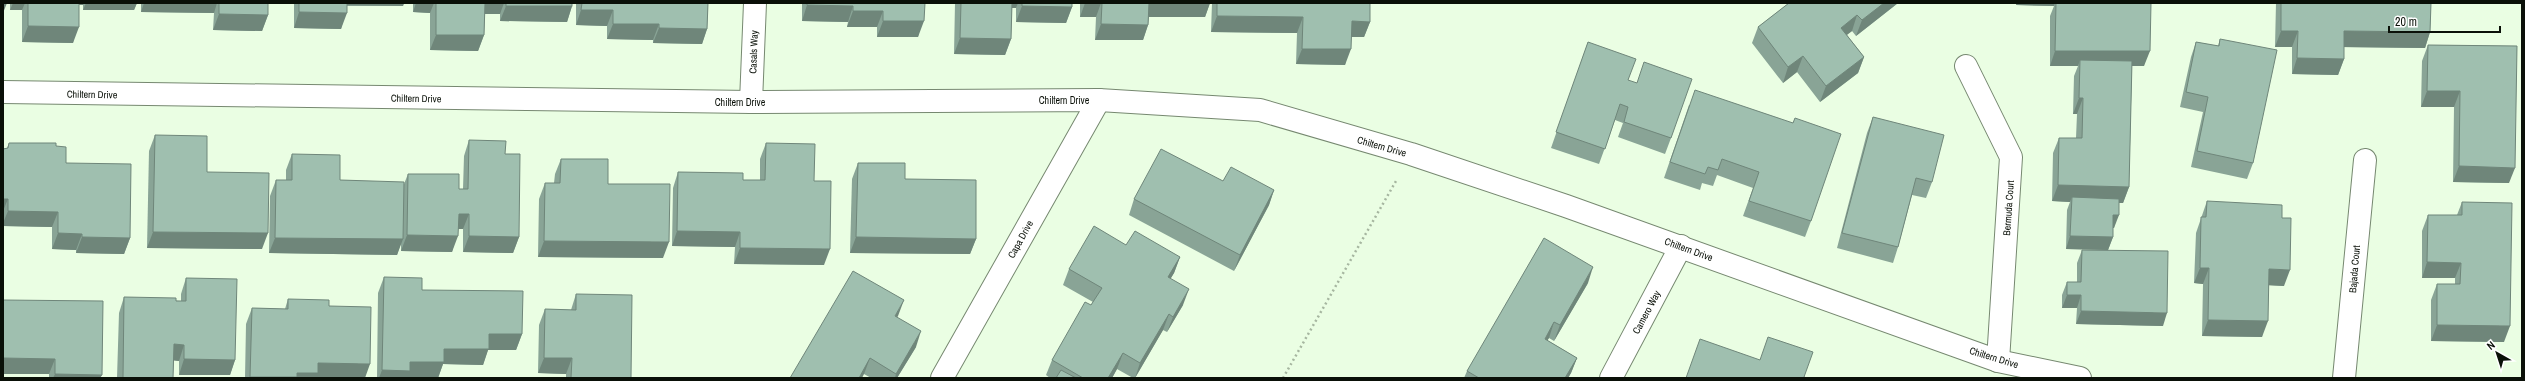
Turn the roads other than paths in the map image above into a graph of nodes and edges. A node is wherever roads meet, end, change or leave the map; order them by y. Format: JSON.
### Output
{"nodes":[{"id":1,"x":755,"y":3,"type":"edge"},
{"id":2,"x":1966,"y":66,"type":"dead end"},
{"id":3,"x":3,"y":92,"type":"edge"},
{"id":4,"x":1099,"y":100,"type":"junction"},
{"id":5,"x":752,"y":102,"type":"junction"},
{"id":6,"x":2365,"y":160,"type":"dead end"},
{"id":7,"x":1681,"y":246,"type":"junction"},
{"id":8,"x":1998,"y":361,"type":"junction"},
{"id":9,"x":942,"y":378,"type":"edge"},
{"id":10,"x":1611,"y":378,"type":"edge"},
{"id":11,"x":2080,"y":378,"type":"edge"},
{"id":12,"x":2344,"y":378,"type":"edge"}],
"edges":[{"from":1,"to":5,"type":"street","name":"Casals Way"},
{"from":2,"to":8,"type":"street","name":"Bermuda Court"},
{"from":3,"to":5,"type":"street","name":"Chiltern Drive"},
{"from":4,"to":5,"type":"street","name":"Chiltern Drive"},
{"from":4,"to":7,"type":"street","name":"Chiltern Drive"},
{"from":4,"to":9,"type":"street","name":"Capa Drive"},
{"from":6,"to":12,"type":"street","name":"Bajada Court"},
{"from":7,"to":8,"type":"street","name":"Chiltern Drive"},
{"from":7,"to":10,"type":"street","name":"Camero Way"},
{"from":8,"to":11,"type":"street","name":"Chiltern Drive"}]}
